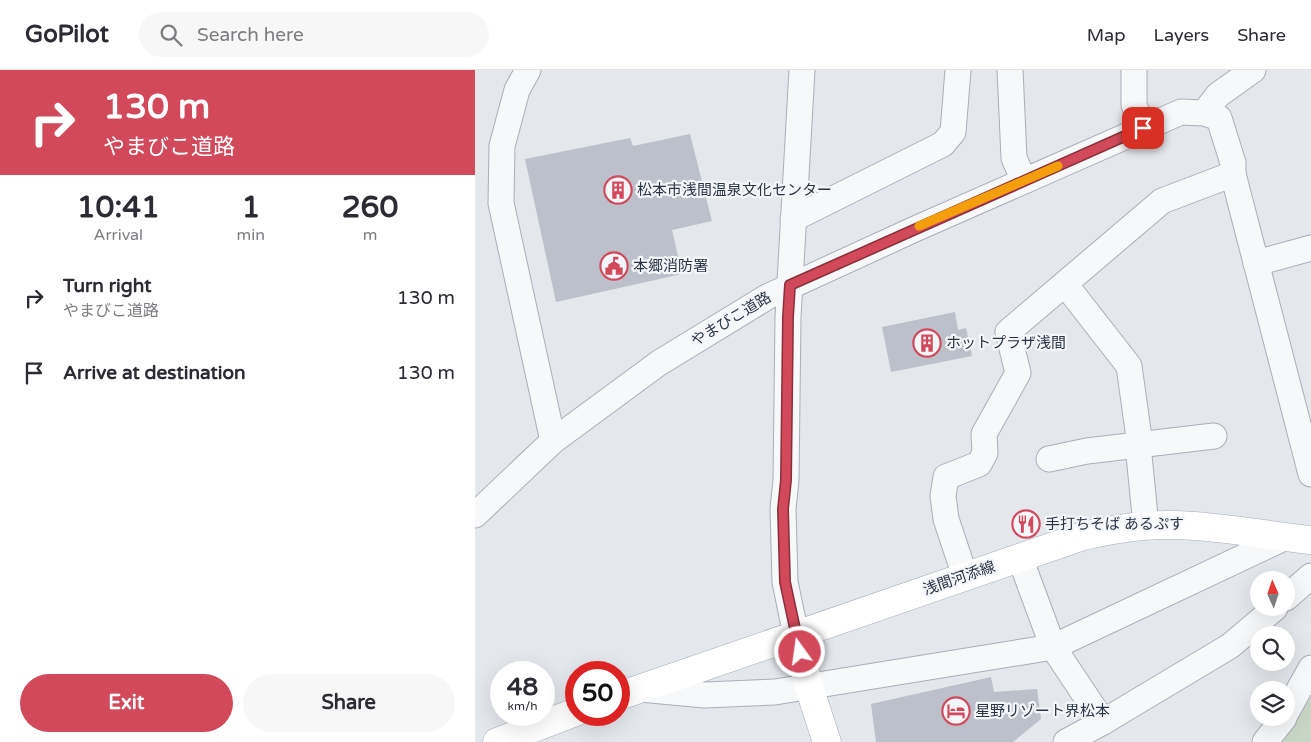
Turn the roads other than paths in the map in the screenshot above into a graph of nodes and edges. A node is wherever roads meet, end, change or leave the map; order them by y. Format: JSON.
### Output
{"nodes":[{"id":1,"x":528,"y":70,"type":"edge"},
{"id":2,"x":802,"y":70,"type":"edge"},
{"id":3,"x":957,"y":70,"type":"edge"},
{"id":4,"x":1010,"y":70,"type":"edge"},
{"id":5,"x":1134,"y":70,"type":"edge"},
{"id":6,"x":1253,"y":70,"type":"edge"},
{"id":7,"x":1203,"y":113,"type":"junction"},
{"id":8,"x":1143,"y":128,"type":"junction"},
{"id":9,"x":1233,"y":174,"type":"junction"},
{"id":10,"x":1024,"y":181,"type":"junction"},
{"id":11,"x":793,"y":219,"type":"junction"},
{"id":12,"x":1311,"y":248,"type":"edge"},
{"id":13,"x":1256,"y":263,"type":"junction"},
{"id":14,"x":1065,"y":284,"type":"junction"},
{"id":15,"x":790,"y":285,"type":"junction"},
{"id":16,"x":1214,"y":436,"type":"dead end"},
{"id":17,"x":553,"y":441,"type":"junction"},
{"id":18,"x":1139,"y":445,"type":"junction"},
{"id":19,"x":1049,"y":459,"type":"dead end"},
{"id":20,"x":1311,"y":474,"type":"edge"},
{"id":21,"x":475,"y":515,"type":"edge"},
{"id":22,"x":1146,"y":526,"type":"junction"},
{"id":23,"x":1299,"y":539,"type":"edge"},
{"id":24,"x":1020,"y":558,"type":"junction"},
{"id":25,"x":965,"y":576,"type":"junction"},
{"id":26,"x":1311,"y":576,"type":"edge"},
{"id":27,"x":1295,"y":590,"type":"edge"},
{"id":28,"x":1266,"y":616,"type":"edge"},
{"id":29,"x":796,"y":635,"type":"junction"},
{"id":30,"x":1053,"y":647,"type":"junction"},
{"id":31,"x":1311,"y":668,"type":"edge"},
{"id":32,"x":809,"y":688,"type":"junction"},
{"id":33,"x":630,"y":693,"type":"edge"},
{"id":34,"x":630,"y":693,"type":"edge"},
{"id":35,"x":1295,"y":697,"type":"edge"},
{"id":36,"x":565,"y":716,"type":"edge"},
{"id":37,"x":1103,"y":722,"type":"junction"},
{"id":38,"x":1278,"y":726,"type":"edge"},
{"id":39,"x":497,"y":742,"type":"edge"},
{"id":40,"x":827,"y":742,"type":"edge"},
{"id":41,"x":1066,"y":742,"type":"edge"},
{"id":42,"x":1265,"y":742,"type":"edge"}],
"edges":[{"from":1,"to":17,"type":"street"},
{"from":2,"to":11,"type":"street"},
{"from":3,"to":11,"type":"street"},
{"from":4,"to":10,"type":"street"},
{"from":5,"to":8,"type":"street"},
{"from":6,"to":7,"type":"street"},
{"from":7,"to":8,"type":"street","name":"やまびこ道路"},
{"from":7,"to":9,"type":"street"},
{"from":8,"to":10,"type":"street","name":"やまびこ道路"},
{"from":9,"to":13,"type":"street"},
{"from":9,"to":14,"type":"street"},
{"from":10,"to":15,"type":"street","name":"やまびこ道路"},
{"from":11,"to":15,"type":"street"},
{"from":12,"to":13,"type":"street"},
{"from":13,"to":20,"type":"street"},
{"from":14,"to":18,"type":"street"},
{"from":14,"to":25,"type":"street"},
{"from":15,"to":17,"type":"street","name":"やまびこ道路"},
{"from":15,"to":29,"type":"street"},
{"from":16,"to":18,"type":"street"},
{"from":17,"to":21,"type":"street","name":"やまびこ道路"},
{"from":18,"to":19,"type":"street"},
{"from":18,"to":22,"type":"street"},
{"from":22,"to":23,"type":"main road","name":"浅間河添線"},
{"from":22,"to":24,"type":"main road","name":"浅間河添線"},
{"from":23,"to":30,"type":"street"},
{"from":24,"to":25,"type":"main road","name":"浅間河添線"},
{"from":24,"to":30,"type":"street"},
{"from":25,"to":29,"type":"main road","name":"浅間河添線"},
{"from":26,"to":27,"type":"street"},
{"from":28,"to":37,"type":"street"},
{"from":29,"to":32,"type":"main road"},
{"from":29,"to":33,"type":"main road","name":"浅間河添線"},
{"from":30,"to":32,"type":"street"},
{"from":30,"to":37,"type":"street"},
{"from":31,"to":35,"type":"street"},
{"from":32,"to":34,"type":"street"},
{"from":32,"to":40,"type":"main road"},
{"from":36,"to":39,"type":"main road"},
{"from":37,"to":41,"type":"street"},
{"from":38,"to":42,"type":"street"}]}
